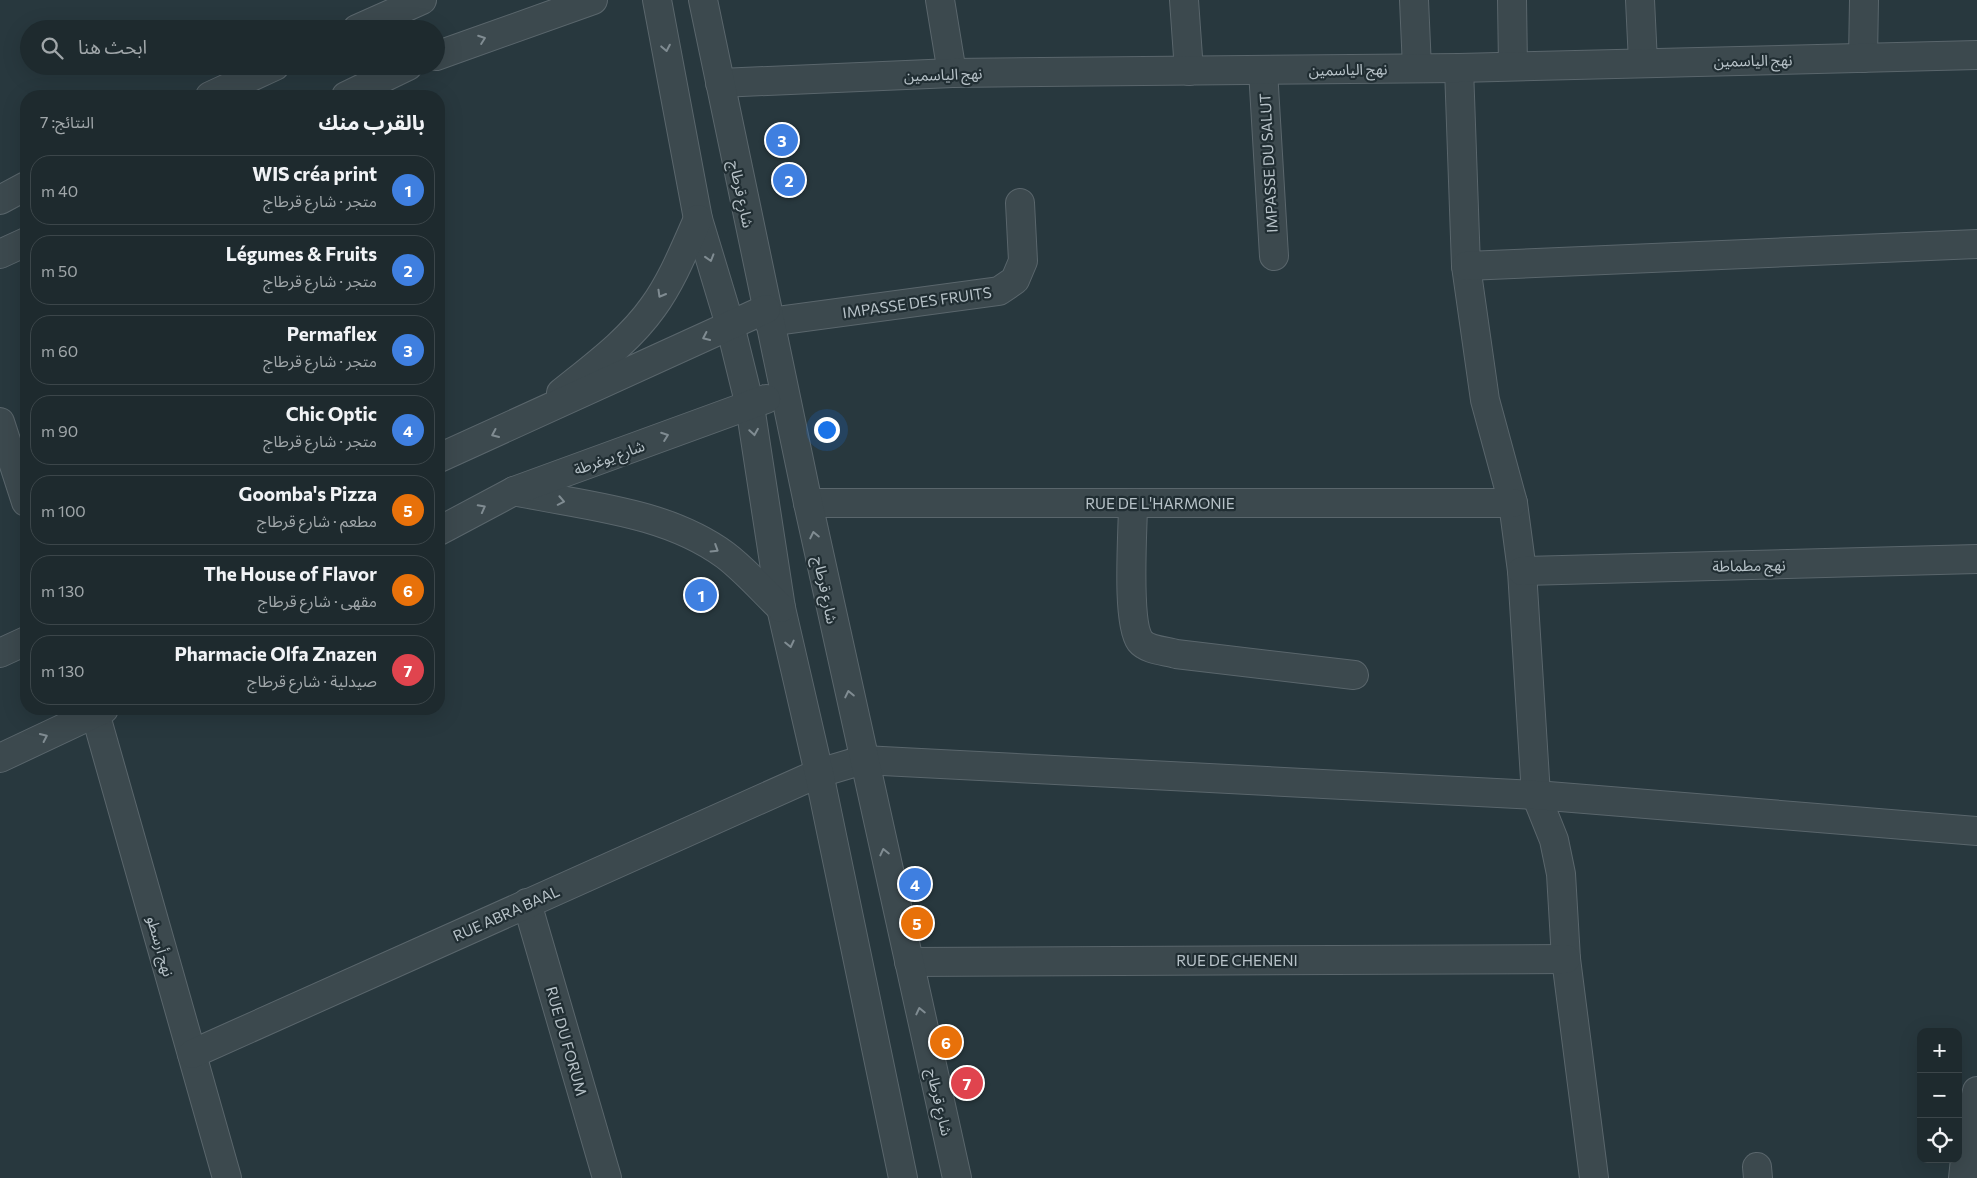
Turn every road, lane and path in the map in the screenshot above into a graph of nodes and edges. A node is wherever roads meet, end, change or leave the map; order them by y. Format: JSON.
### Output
{"nodes":[{"id":1,"x":422,"y":0,"type":"edge"},
{"id":2,"x":592,"y":0,"type":"edge"},
{"id":3,"x":657,"y":0,"type":"edge"},
{"id":4,"x":703,"y":0,"type":"edge"},
{"id":5,"x":940,"y":0,"type":"edge"},
{"id":6,"x":1184,"y":0,"type":"edge"},
{"id":7,"x":1414,"y":0,"type":"edge"},
{"id":8,"x":1512,"y":0,"type":"edge"},
{"id":9,"x":1640,"y":0,"type":"edge"},
{"id":10,"x":1864,"y":0,"type":"edge"},
{"id":11,"x":377,"y":20,"type":"edge"},
{"id":12,"x":445,"y":53,"type":"edge"},
{"id":13,"x":1977,"y":55,"type":"edge"},
{"id":14,"x":1863,"y":58,"type":"junction"},
{"id":15,"x":1643,"y":62,"type":"junction"},
{"id":16,"x":1513,"y":66,"type":"junction"},
{"id":17,"x":1417,"y":68,"type":"junction"},
{"id":18,"x":1459,"y":68,"type":"junction"},
{"id":19,"x":1263,"y":70,"type":"junction"},
{"id":20,"x":1189,"y":71,"type":"junction"},
{"id":21,"x":952,"y":73,"type":"junction"},
{"id":22,"x":256,"y":75,"type":"edge"},
{"id":23,"x":389,"y":75,"type":"edge"},
{"id":24,"x":720,"y":83,"type":"junction"},
{"id":25,"x":223,"y":90,"type":"edge"},
{"id":26,"x":358,"y":90,"type":"edge"},
{"id":27,"x":20,"y":189,"type":"edge"},
{"id":28,"x":0,"y":200,"type":"edge"},
{"id":29,"x":1020,"y":203,"type":"dead end"},
{"id":30,"x":698,"y":219,"type":"junction"},
{"id":31,"x":1977,"y":244,"type":"edge"},
{"id":32,"x":20,"y":245,"type":"edge"},
{"id":33,"x":0,"y":254,"type":"edge"},
{"id":34,"x":1274,"y":256,"type":"dead end"},
{"id":35,"x":1466,"y":266,"type":"junction"},
{"id":36,"x":768,"y":316,"type":"junction"},
{"id":37,"x":730,"y":325,"type":"junction"},
{"id":38,"x":784,"y":392,"type":"junction"},
{"id":39,"x":750,"y":406,"type":"junction"},
{"id":40,"x":533,"y":417,"type":"junction"},
{"id":41,"x":0,"y":422,"type":"edge"},
{"id":42,"x":445,"y":455,"type":"edge"},
{"id":43,"x":20,"y":484,"type":"edge"},
{"id":44,"x":514,"y":491,"type":"junction"},
{"id":45,"x":808,"y":503,"type":"junction"},
{"id":46,"x":1133,"y":503,"type":"junction"},
{"id":47,"x":1513,"y":503,"type":"junction"},
{"id":48,"x":445,"y":528,"type":"edge"},
{"id":49,"x":1977,"y":559,"type":"edge"},
{"id":50,"x":1522,"y":571,"type":"junction"},
{"id":51,"x":781,"y":608,"type":"junction"},
{"id":52,"x":20,"y":644,"type":"edge"},
{"id":53,"x":0,"y":653,"type":"edge"},
{"id":54,"x":1354,"y":675,"type":"dead end"},
{"id":55,"x":87,"y":715,"type":"edge"},
{"id":56,"x":98,"y":715,"type":"edge"},
{"id":57,"x":0,"y":758,"type":"edge"},
{"id":58,"x":863,"y":760,"type":"junction"},
{"id":59,"x":819,"y":773,"type":"junction"},
{"id":60,"x":1536,"y":795,"type":"junction"},
{"id":61,"x":1977,"y":831,"type":"edge"},
{"id":62,"x":527,"y":903,"type":"junction"},
{"id":63,"x":1566,"y":959,"type":"junction"},
{"id":64,"x":909,"y":962,"type":"junction"},
{"id":65,"x":192,"y":1054,"type":"junction"},
{"id":66,"x":1977,"y":1091,"type":"edge"},
{"id":67,"x":227,"y":1178,"type":"edge"},
{"id":68,"x":607,"y":1178,"type":"edge"},
{"id":69,"x":903,"y":1178,"type":"edge"},
{"id":70,"x":957,"y":1178,"type":"edge"},
{"id":71,"x":1594,"y":1178,"type":"edge"},
{"id":72,"x":1963,"y":1178,"type":"edge"}],
"edges":[{"from":1,"to":11,"type":"street"},
{"from":12,"to":2,"type":"street","one_way":true},
{"from":3,"to":30,"type":"street","one_way":true},
{"from":4,"to":24,"type":"street","name":"شارع قرطاج"},
{"from":5,"to":21,"type":"street"},
{"from":6,"to":20,"type":"street"},
{"from":7,"to":17,"type":"street"},
{"from":8,"to":16,"type":"street"},
{"from":9,"to":15,"type":"street"},
{"from":10,"to":14,"type":"street"},
{"from":13,"to":14,"type":"street","name":"نهج الياسمين"},
{"from":14,"to":15,"type":"street","name":"نهج الياسمين"},
{"from":15,"to":16,"type":"street","name":"نهج الياسمين"},
{"from":16,"to":18,"type":"street","name":"نهج الياسمين"},
{"from":17,"to":18,"type":"street","name":"نهج الياسمين"},
{"from":17,"to":19,"type":"street","name":"نهج الياسمين"},
{"from":18,"to":35,"type":"street"},
{"from":19,"to":20,"type":"street","name":"نهج الياسمين"},
{"from":19,"to":34,"type":"street","name":"IMPASSE DU SALUT"},
{"from":20,"to":21,"type":"street","name":"نهج الياسمين"},
{"from":21,"to":24,"type":"street","name":"نهج الياسمين"},
{"from":22,"to":25,"type":"street"},
{"from":23,"to":26,"type":"street"},
{"from":24,"to":36,"type":"street","name":"شارع قرطاج"},
{"from":27,"to":28,"type":"street"},
{"from":29,"to":36,"type":"street","name":"IMPASSE DES FRUITS"},
{"from":30,"to":37,"type":"street","one_way":true},
{"from":30,"to":40,"type":"street","one_way":true},
{"from":31,"to":35,"type":"street"},
{"from":32,"to":33,"type":"street"},
{"from":35,"to":47,"type":"street"},
{"from":36,"to":37,"type":"street"},
{"from":36,"to":38,"type":"street","name":"شارع قرطاج"},
{"from":37,"to":39,"type":"street"},
{"from":37,"to":40,"type":"street","one_way":true},
{"from":38,"to":39,"type":"street","name":"شارع يوغرطة"},
{"from":38,"to":45,"type":"street","name":"شارع قرطاج"},
{"from":44,"to":39,"type":"street","name":"شارع يوغرطة","one_way":true},
{"from":39,"to":51,"type":"street","one_way":true},
{"from":40,"to":42,"type":"street","one_way":true},
{"from":41,"to":43,"type":"street"},
{"from":48,"to":44,"type":"street","name":"شارع يوغرطة","one_way":true},
{"from":44,"to":51,"type":"street","one_way":true},
{"from":45,"to":46,"type":"street","name":"RUE DE L'HARMONIE"},
{"from":58,"to":45,"type":"street","name":"شارع قرطاج","one_way":true},
{"from":46,"to":47,"type":"street","name":"RUE DE L'HARMONIE"},
{"from":46,"to":54,"type":"street"},
{"from":47,"to":50,"type":"street"},
{"from":49,"to":50,"type":"street","name":"نهج مطماطة"},
{"from":50,"to":60,"type":"street"},
{"from":51,"to":59,"type":"street","one_way":true},
{"from":52,"to":53,"type":"street"},
{"from":57,"to":55,"type":"street","one_way":true},
{"from":56,"to":65,"type":"street","name":"نهج أرسطو"},
{"from":58,"to":59,"type":"street","name":"RUE ABRA BAAL"},
{"from":58,"to":60,"type":"street","name":"RUE ABRA BAAL"},
{"from":64,"to":58,"type":"street","name":"شارع قرطاج","one_way":true},
{"from":59,"to":62,"type":"street","name":"RUE ABRA BAAL"},
{"from":59,"to":69,"type":"street"},
{"from":60,"to":61,"type":"street","name":"RUE ABRA BAAL"},
{"from":60,"to":63,"type":"street"},
{"from":62,"to":65,"type":"street","name":"RUE ABRA BAAL"},
{"from":62,"to":68,"type":"street","name":"RUE DU FORUM"},
{"from":63,"to":64,"type":"street","name":"RUE DE CHENENI"},
{"from":63,"to":71,"type":"street"},
{"from":70,"to":64,"type":"street","name":"شارع قرطاج","one_way":true},
{"from":65,"to":67,"type":"street","name":"نهج أرسطو"},
{"from":66,"to":72,"type":"street"}]}
